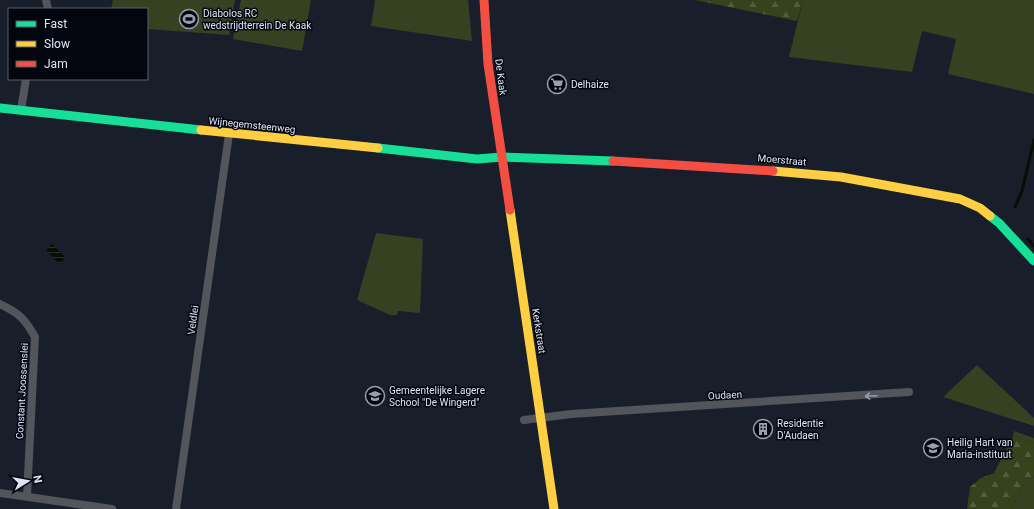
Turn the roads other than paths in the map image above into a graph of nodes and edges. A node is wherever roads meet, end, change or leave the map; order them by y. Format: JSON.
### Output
{"nodes":[{"id":1,"x":484,"y":0,"type":"edge"},
{"id":2,"x":26,"y":80,"type":"edge"},
{"id":3,"x":0,"y":108,"type":"edge"},
{"id":4,"x":21,"y":110,"type":"junction"},
{"id":5,"x":229,"y":134,"type":"junction"},
{"id":6,"x":502,"y":157,"type":"junction"},
{"id":7,"x":1034,"y":261,"type":"edge"},
{"id":8,"x":0,"y":304,"type":"edge"},
{"id":9,"x":909,"y":392,"type":"dead end"},
{"id":10,"x":541,"y":417,"type":"junction"},
{"id":11,"x":524,"y":420,"type":"dead end"},
{"id":12,"x":0,"y":493,"type":"edge"},
{"id":13,"x":27,"y":496,"type":"junction"},
{"id":14,"x":112,"y":509,"type":"edge"},
{"id":15,"x":176,"y":509,"type":"edge"},
{"id":16,"x":554,"y":509,"type":"edge"}],
"edges":[{"from":1,"to":6,"type":"street","name":"De Kaak"},
{"from":2,"to":4,"type":"street"},
{"from":3,"to":4,"type":"street","name":"Wijnegemsteenweg"},
{"from":4,"to":5,"type":"street","name":"Wijnegemsteenweg"},
{"from":5,"to":6,"type":"street","name":"Wijnegemsteenweg"},
{"from":5,"to":15,"type":"street","name":"Veldlei"},
{"from":6,"to":7,"type":"street","name":"Moerstraat"},
{"from":6,"to":10,"type":"street","name":"Kerkstraat"},
{"from":8,"to":13,"type":"street","name":"Constant Joossenslei"},
{"from":9,"to":10,"type":"street","name":"Oudaen","one_way":true},
{"from":10,"to":11,"type":"street","name":"Oudaen"},
{"from":10,"to":16,"type":"street","name":"Kerkstraat"},
{"from":12,"to":13,"type":"street"},
{"from":13,"to":14,"type":"street"}]}
